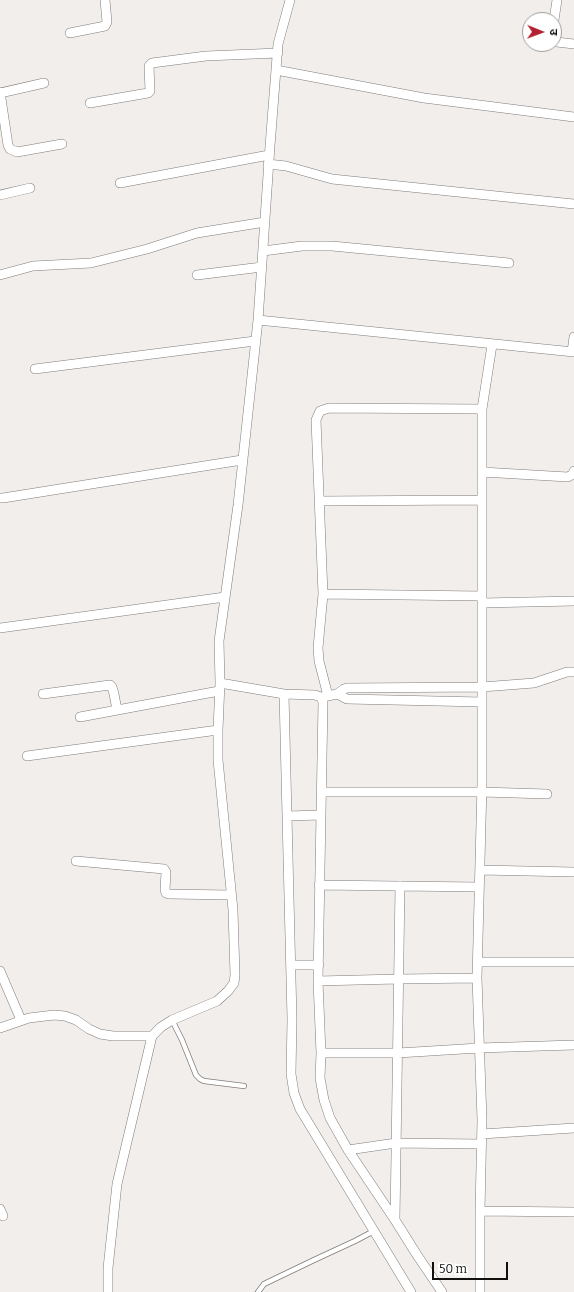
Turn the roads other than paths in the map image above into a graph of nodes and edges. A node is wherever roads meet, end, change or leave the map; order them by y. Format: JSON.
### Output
{"nodes":[{"id":1,"x":105,"y":0,"type":"edge"},
{"id":2,"x":290,"y":0,"type":"edge"},
{"id":3,"x":557,"y":0,"type":"edge"},
{"id":4,"x":555,"y":12,"type":"edge"},
{"id":5,"x":70,"y":33,"type":"dead end"},
{"id":6,"x":562,"y":42,"type":"edge"},
{"id":7,"x":574,"y":44,"type":"edge"},
{"id":8,"x":278,"y":53,"type":"junction"},
{"id":9,"x":276,"y":70,"type":"junction"},
{"id":10,"x":44,"y":83,"type":"dead end"},
{"id":11,"x":0,"y":93,"type":"edge"},
{"id":12,"x":90,"y":103,"type":"dead end"},
{"id":13,"x":574,"y":116,"type":"edge"},
{"id":14,"x":62,"y":144,"type":"dead end"},
{"id":15,"x":269,"y":159,"type":"junction"},
{"id":16,"x":120,"y":183,"type":"dead end"},
{"id":17,"x":30,"y":188,"type":"dead end"},
{"id":18,"x":0,"y":195,"type":"edge"},
{"id":19,"x":574,"y":204,"type":"edge"},
{"id":20,"x":265,"y":222,"type":"junction"},
{"id":21,"x":263,"y":251,"type":"junction"},
{"id":22,"x":509,"y":263,"type":"dead end"},
{"id":23,"x":262,"y":267,"type":"junction"},
{"id":24,"x":197,"y":275,"type":"dead end"},
{"id":25,"x":0,"y":276,"type":"edge"},
{"id":26,"x":258,"y":320,"type":"junction"},
{"id":27,"x":574,"y":337,"type":"edge"},
{"id":28,"x":255,"y":341,"type":"junction"},
{"id":29,"x":492,"y":345,"type":"junction"},
{"id":30,"x":573,"y":352,"type":"edge"},
{"id":31,"x":35,"y":369,"type":"dead end"},
{"id":32,"x":482,"y":409,"type":"junction"},
{"id":33,"x":242,"y":460,"type":"junction"},
{"id":34,"x":574,"y":471,"type":"edge"},
{"id":35,"x":482,"y":472,"type":"junction"},
{"id":36,"x":0,"y":498,"type":"edge"},
{"id":37,"x":482,"y":500,"type":"junction"},
{"id":38,"x":319,"y":501,"type":"junction"},
{"id":39,"x":323,"y":594,"type":"junction"},
{"id":40,"x":225,"y":597,"type":"junction"},
{"id":41,"x":482,"y":600,"type":"junction"},
{"id":42,"x":574,"y":601,"type":"edge"},
{"id":43,"x":0,"y":628,"type":"edge"},
{"id":44,"x":574,"y":672,"type":"edge"},
{"id":45,"x":482,"y":686,"type":"junction"},
{"id":46,"x":220,"y":687,"type":"junction"},
{"id":47,"x":43,"y":694,"type":"dead end"},
{"id":48,"x":284,"y":694,"type":"junction"},
{"id":49,"x":328,"y":696,"type":"junction"},
{"id":50,"x":482,"y":702,"type":"junction"},
{"id":51,"x":117,"y":710,"type":"junction"},
{"id":52,"x":80,"y":716,"type":"dead end"},
{"id":53,"x":218,"y":730,"type":"junction"},
{"id":54,"x":27,"y":756,"type":"dead end"},
{"id":55,"x":321,"y":792,"type":"junction"},
{"id":56,"x":482,"y":792,"type":"junction"},
{"id":57,"x":547,"y":794,"type":"dead end"},
{"id":58,"x":320,"y":815,"type":"junction"},
{"id":59,"x":287,"y":816,"type":"junction"},
{"id":60,"x":76,"y":861,"type":"dead end"},
{"id":61,"x":480,"y":870,"type":"junction"},
{"id":62,"x":574,"y":872,"type":"edge"},
{"id":63,"x":320,"y":885,"type":"junction"},
{"id":64,"x":400,"y":886,"type":"junction"},
{"id":65,"x":479,"y":887,"type":"junction"},
{"id":66,"x":231,"y":894,"type":"junction"},
{"id":67,"x":478,"y":962,"type":"junction"},
{"id":68,"x":574,"y":962,"type":"edge"},
{"id":69,"x":290,"y":965,"type":"junction"},
{"id":70,"x":314,"y":965,"type":"junction"},
{"id":71,"x":0,"y":971,"type":"edge"},
{"id":72,"x":477,"y":978,"type":"junction"},
{"id":73,"x":398,"y":979,"type":"junction"},
{"id":74,"x":318,"y":981,"type":"junction"},
{"id":75,"x":22,"y":1020,"type":"junction"},
{"id":76,"x":172,"y":1020,"type":"junction"},
{"id":77,"x":0,"y":1028,"type":"edge"},
{"id":78,"x":152,"y":1036,"type":"junction"},
{"id":79,"x":574,"y":1045,"type":"edge"},
{"id":80,"x":479,"y":1048,"type":"junction"},
{"id":81,"x":321,"y":1052,"type":"junction"},
{"id":82,"x":398,"y":1053,"type":"junction"},
{"id":83,"x":244,"y":1086,"type":"dead end"},
{"id":84,"x":574,"y":1128,"type":"edge"},
{"id":85,"x":482,"y":1134,"type":"junction"},
{"id":86,"x":396,"y":1143,"type":"junction"},
{"id":87,"x":481,"y":1144,"type":"junction"},
{"id":88,"x":348,"y":1150,"type":"junction"},
{"id":89,"x":480,"y":1211,"type":"junction"},
{"id":90,"x":574,"y":1212,"type":"edge"},
{"id":91,"x":396,"y":1220,"type":"junction"},
{"id":92,"x":374,"y":1231,"type":"junction"},
{"id":93,"x":108,"y":1292,"type":"edge"},
{"id":94,"x":258,"y":1292,"type":"edge"},
{"id":95,"x":412,"y":1292,"type":"edge"},
{"id":96,"x":442,"y":1292,"type":"edge"},
{"id":97,"x":480,"y":1292,"type":"edge"}],
"edges":[{"from":1,"to":5,"type":"street"},
{"from":2,"to":8,"type":"street"},
{"from":3,"to":4,"type":"street"},
{"from":6,"to":7,"type":"street"},
{"from":8,"to":9,"type":"street"},
{"from":8,"to":12,"type":"street"},
{"from":9,"to":13,"type":"street"},
{"from":9,"to":15,"type":"street"},
{"from":10,"to":11,"type":"street"},
{"from":11,"to":14,"type":"street"},
{"from":15,"to":16,"type":"street"},
{"from":15,"to":19,"type":"street"},
{"from":15,"to":20,"type":"street"},
{"from":17,"to":18,"type":"street"},
{"from":20,"to":21,"type":"street"},
{"from":20,"to":25,"type":"street"},
{"from":21,"to":22,"type":"street"},
{"from":21,"to":23,"type":"street"},
{"from":23,"to":24,"type":"street"},
{"from":23,"to":26,"type":"street"},
{"from":26,"to":28,"type":"street"},
{"from":26,"to":29,"type":"street"},
{"from":27,"to":30,"type":"street"},
{"from":28,"to":31,"type":"street"},
{"from":28,"to":33,"type":"street"},
{"from":29,"to":30,"type":"street"},
{"from":29,"to":32,"type":"street"},
{"from":32,"to":35,"type":"street"},
{"from":32,"to":38,"type":"street"},
{"from":33,"to":36,"type":"street"},
{"from":33,"to":40,"type":"street"},
{"from":34,"to":35,"type":"street"},
{"from":35,"to":37,"type":"street"},
{"from":37,"to":38,"type":"street"},
{"from":37,"to":41,"type":"street"},
{"from":38,"to":39,"type":"street"},
{"from":39,"to":41,"type":"street"},
{"from":39,"to":49,"type":"street"},
{"from":40,"to":43,"type":"street"},
{"from":40,"to":46,"type":"street"},
{"from":41,"to":42,"type":"street"},
{"from":41,"to":45,"type":"street"},
{"from":44,"to":45,"type":"street"},
{"from":45,"to":49,"type":"street"},
{"from":45,"to":50,"type":"street"},
{"from":46,"to":48,"type":"street"},
{"from":46,"to":51,"type":"street"},
{"from":46,"to":53,"type":"street"},
{"from":47,"to":51,"type":"street"},
{"from":48,"to":49,"type":"street"},
{"from":48,"to":59,"type":"street"},
{"from":49,"to":50,"type":"street"},
{"from":49,"to":55,"type":"street"},
{"from":50,"to":56,"type":"street"},
{"from":51,"to":52,"type":"street"},
{"from":53,"to":54,"type":"street"},
{"from":53,"to":66,"type":"street"},
{"from":55,"to":56,"type":"street"},
{"from":55,"to":58,"type":"street"},
{"from":56,"to":57,"type":"street"},
{"from":56,"to":61,"type":"street"},
{"from":58,"to":59,"type":"street"},
{"from":58,"to":63,"type":"street"},
{"from":59,"to":69,"type":"street"},
{"from":60,"to":66,"type":"street"},
{"from":61,"to":62,"type":"street"},
{"from":61,"to":65,"type":"street"},
{"from":63,"to":64,"type":"street"},
{"from":63,"to":70,"type":"street"},
{"from":64,"to":65,"type":"street"},
{"from":64,"to":73,"type":"street"},
{"from":65,"to":67,"type":"street"},
{"from":66,"to":76,"type":"street"},
{"from":67,"to":68,"type":"street"},
{"from":67,"to":72,"type":"street"},
{"from":69,"to":70,"type":"street"},
{"from":69,"to":92,"type":"street"},
{"from":70,"to":74,"type":"street"},
{"from":71,"to":75,"type":"street"},
{"from":72,"to":73,"type":"street"},
{"from":72,"to":80,"type":"street"},
{"from":73,"to":74,"type":"street"},
{"from":73,"to":82,"type":"street"},
{"from":74,"to":81,"type":"street"},
{"from":75,"to":77,"type":"street"},
{"from":75,"to":78,"type":"street"},
{"from":76,"to":78,"type":"street"},
{"from":76,"to":83,"type":"lane"},
{"from":78,"to":93,"type":"street"},
{"from":79,"to":80,"type":"street"},
{"from":80,"to":82,"type":"street"},
{"from":80,"to":85,"type":"street"},
{"from":81,"to":82,"type":"street"},
{"from":81,"to":88,"type":"street"},
{"from":82,"to":86,"type":"street"},
{"from":84,"to":85,"type":"street"},
{"from":85,"to":87,"type":"street"},
{"from":86,"to":87,"type":"street"},
{"from":86,"to":88,"type":"street"},
{"from":86,"to":91,"type":"street"},
{"from":87,"to":89,"type":"street"},
{"from":88,"to":91,"type":"street"},
{"from":89,"to":90,"type":"street"},
{"from":89,"to":97,"type":"street"},
{"from":91,"to":96,"type":"street"},
{"from":92,"to":94,"type":"lane"},
{"from":92,"to":95,"type":"street"}]}
